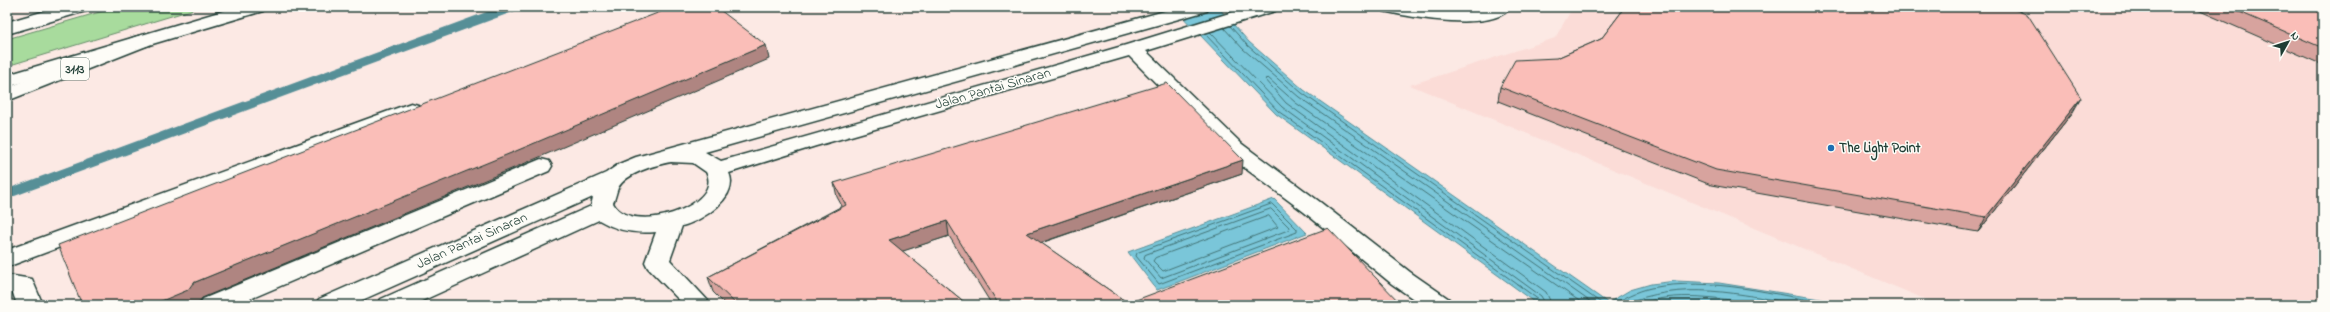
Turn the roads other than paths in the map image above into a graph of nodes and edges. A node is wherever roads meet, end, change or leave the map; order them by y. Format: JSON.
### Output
{"nodes":[{"id":1,"x":79,"y":7,"type":"edge"},
{"id":2,"x":256,"y":7,"type":"edge"},
{"id":3,"x":1200,"y":7,"type":"edge"},
{"id":4,"x":1390,"y":7,"type":"edge"},
{"id":5,"x":1426,"y":7,"type":"edge"},
{"id":6,"x":1502,"y":7,"type":"edge"},
{"id":7,"x":1260,"y":10,"type":"edge"},
{"id":8,"x":1453,"y":16,"type":"junction"},
{"id":9,"x":7,"y":28,"type":"edge"},
{"id":10,"x":142,"y":41,"type":"junction"},
{"id":11,"x":1133,"y":49,"type":"junction"},
{"id":12,"x":7,"y":81,"type":"edge"},
{"id":13,"x":7,"y":96,"type":"edge"},
{"id":14,"x":432,"y":101,"type":"edge"},
{"id":15,"x":671,"y":155,"type":"junction"},
{"id":16,"x":541,"y":166,"type":"dead end"},
{"id":17,"x":717,"y":169,"type":"junction"},
{"id":18,"x":617,"y":177,"type":"junction"},
{"id":19,"x":604,"y":209,"type":"junction"},
{"id":20,"x":672,"y":222,"type":"junction"},
{"id":21,"x":7,"y":259,"type":"edge"},
{"id":22,"x":7,"y":284,"type":"edge"},
{"id":23,"x":30,"y":305,"type":"edge"},
{"id":24,"x":212,"y":305,"type":"edge"},
{"id":25,"x":328,"y":305,"type":"edge"},
{"id":26,"x":390,"y":305,"type":"edge"},
{"id":27,"x":699,"y":305,"type":"edge"},
{"id":28,"x":1440,"y":305,"type":"edge"}],
"edges":[{"from":1,"to":9,"type":"main road"},
{"from":2,"to":10,"type":"main road","number":"3113"},
{"from":3,"to":15,"type":"main road","name":"Jalan Pantai Sinaran"},
{"from":4,"to":8,"type":"main road"},
{"from":5,"to":8,"type":"main road"},
{"from":6,"to":8,"type":"main road"},
{"from":7,"to":11,"type":"main road","name":"Jalan Pantai Sinaran"},
{"from":10,"to":12,"type":"main road"},
{"from":10,"to":13,"type":"main road","number":"3113"},
{"from":11,"to":17,"type":"main road","name":"Jalan Pantai Sinaran"},
{"from":11,"to":28,"type":"main road"},
{"from":14,"to":21,"type":"main road"},
{"from":15,"to":17,"type":"main road"},
{"from":15,"to":18,"type":"main road"},
{"from":16,"to":24,"type":"main road"},
{"from":17,"to":20,"type":"main road"},
{"from":18,"to":19,"type":"main road"},
{"from":18,"to":25,"type":"main road","name":"Jalan Pantai Sinaran"},
{"from":19,"to":20,"type":"main road"},
{"from":19,"to":26,"type":"main road","name":"Jalan Pantai Sinaran"},
{"from":20,"to":27,"type":"main road"},
{"from":22,"to":23,"type":"main road"}]}
